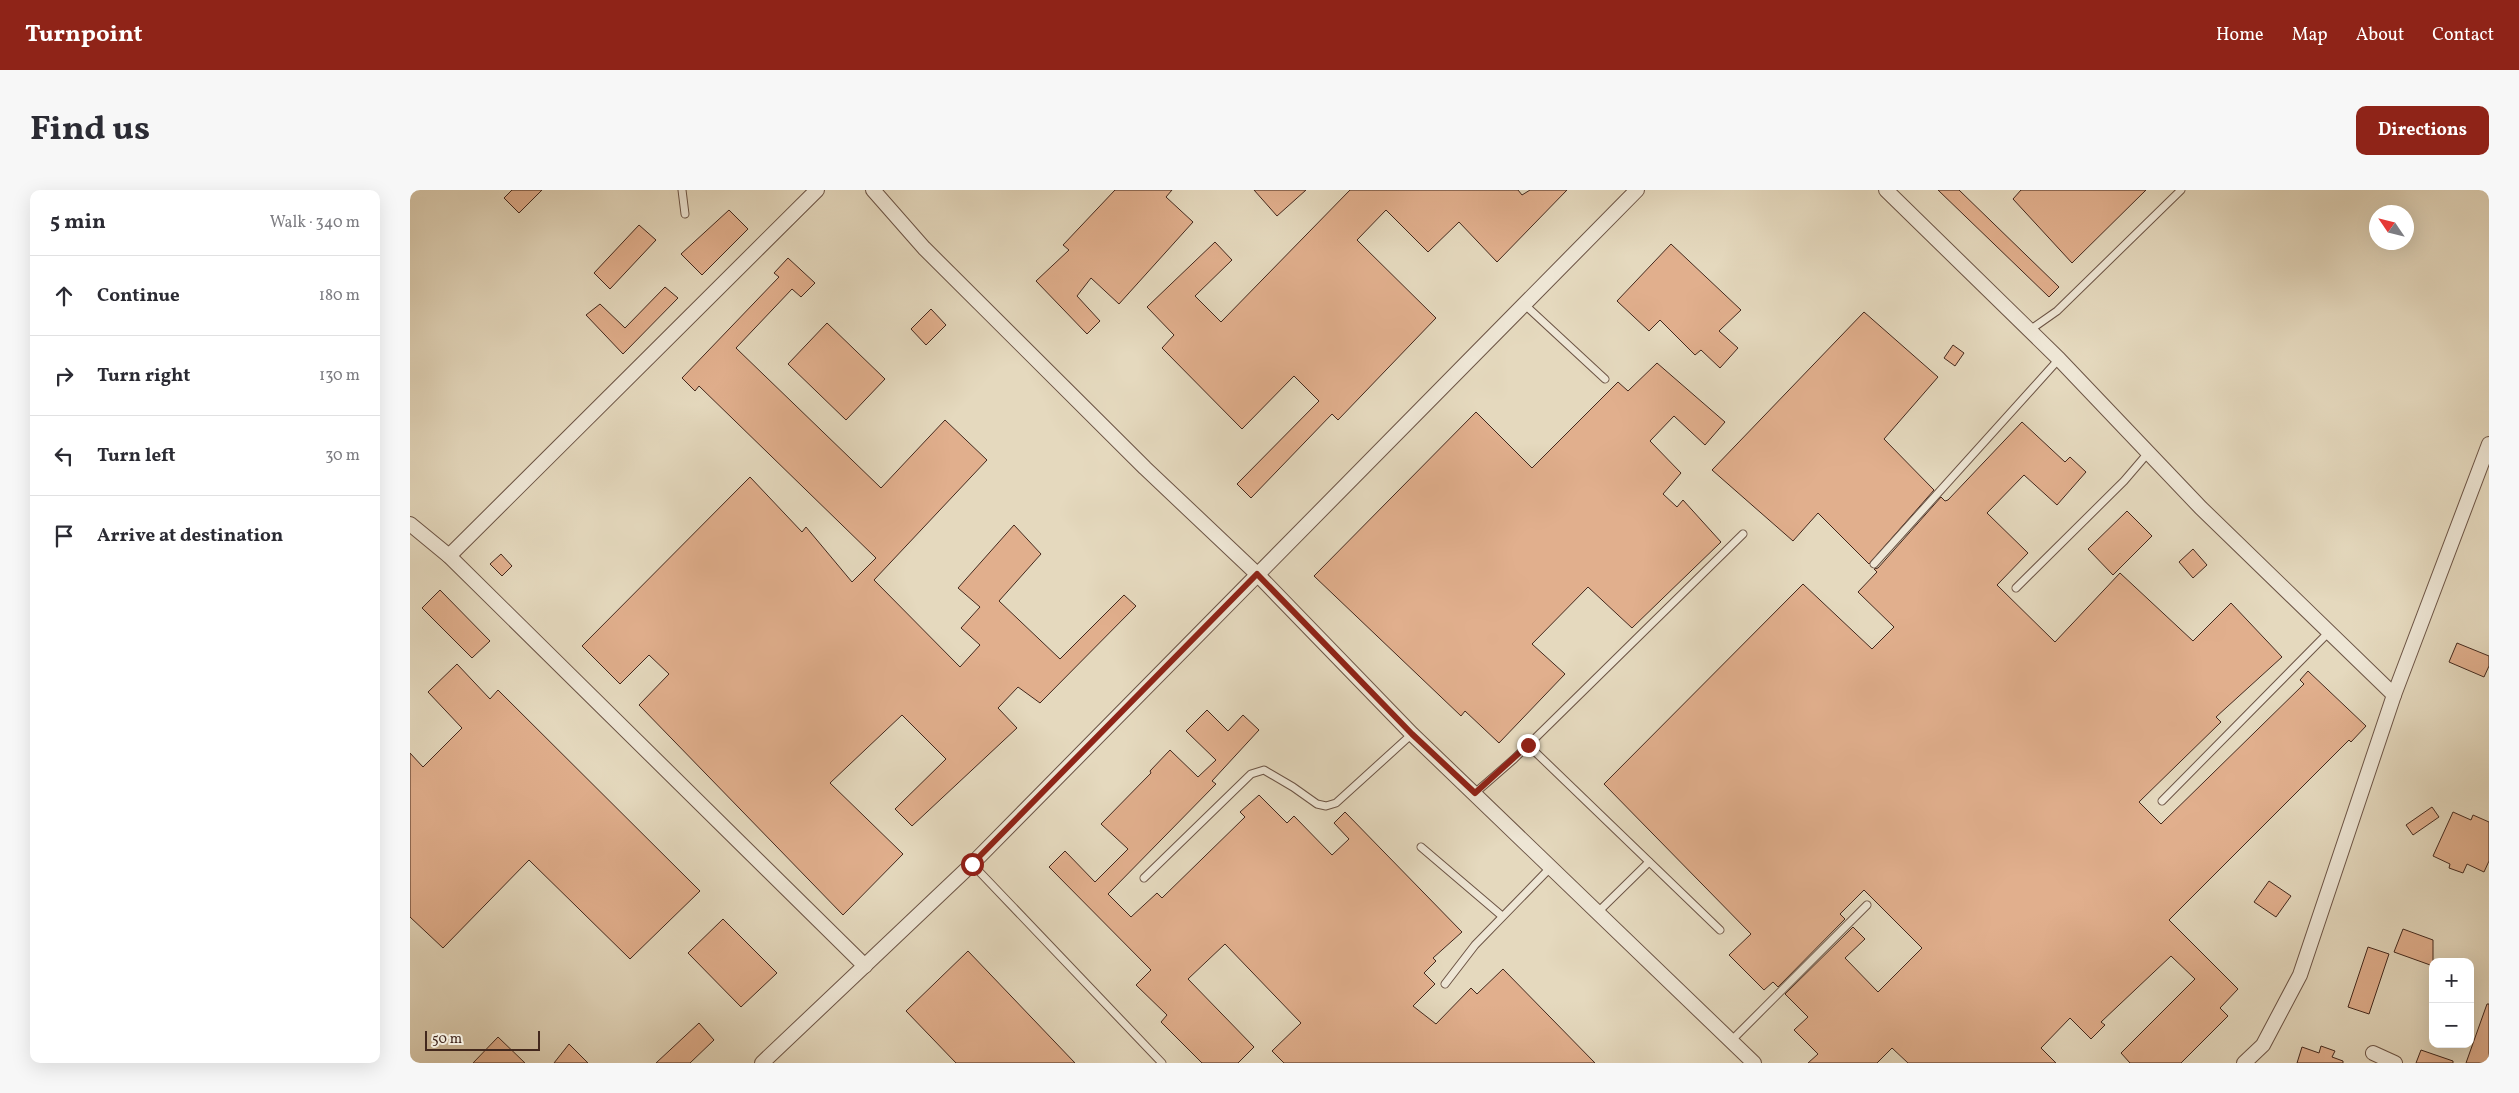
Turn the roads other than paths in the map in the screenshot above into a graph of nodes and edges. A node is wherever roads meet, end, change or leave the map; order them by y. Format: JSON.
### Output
{"nodes":[{"id":1,"x":682,"y":190,"type":"edge"},
{"id":2,"x":817,"y":190,"type":"edge"},
{"id":3,"x":873,"y":190,"type":"edge"},
{"id":4,"x":1637,"y":190,"type":"edge"},
{"id":5,"x":1886,"y":190,"type":"edge"},
{"id":6,"x":2181,"y":190,"type":"edge"},
{"id":7,"x":685,"y":214,"type":"dead end"},
{"id":8,"x":1524,"y":304,"type":"junction"},
{"id":9,"x":2030,"y":330,"type":"junction"},
{"id":10,"x":2059,"y":359,"type":"junction"},
{"id":11,"x":1604,"y":379,"type":"dead end"},
{"id":12,"x":2489,"y":444,"type":"edge"},
{"id":13,"x":2148,"y":453,"type":"junction"},
{"id":14,"x":410,"y":524,"type":"edge"},
{"id":15,"x":1743,"y":534,"type":"dead end"},
{"id":16,"x":449,"y":556,"type":"junction"},
{"id":17,"x":1874,"y":564,"type":"dead end"},
{"id":18,"x":1257,"y":574,"type":"junction"},
{"id":19,"x":2016,"y":588,"type":"dead end"},
{"id":20,"x":2329,"y":632,"type":"junction"},
{"id":21,"x":2394,"y":695,"type":"junction"},
{"id":22,"x":1412,"y":734,"type":"junction"},
{"id":23,"x":1528,"y":745,"type":"junction"},
{"id":24,"x":1475,"y":793,"type":"junction"},
{"id":25,"x":2162,"y":801,"type":"dead end"},
{"id":26,"x":1421,"y":847,"type":"dead end"},
{"id":27,"x":1649,"y":862,"type":"junction"},
{"id":28,"x":972,"y":864,"type":"junction"},
{"id":29,"x":1552,"y":867,"type":"junction"},
{"id":30,"x":1144,"y":878,"type":"dead end"},
{"id":31,"x":1867,"y":905,"type":"dead end"},
{"id":32,"x":1598,"y":912,"type":"junction"},
{"id":33,"x":1502,"y":916,"type":"junction"},
{"id":34,"x":1720,"y":930,"type":"dead end"},
{"id":35,"x":865,"y":966,"type":"junction"},
{"id":36,"x":1445,"y":984,"type":"dead end"},
{"id":37,"x":1731,"y":1041,"type":"junction"},
{"id":38,"x":2373,"y":1053,"type":"dead end"},
{"id":39,"x":762,"y":1063,"type":"edge"},
{"id":40,"x":1162,"y":1063,"type":"edge"},
{"id":41,"x":1754,"y":1063,"type":"edge"},
{"id":42,"x":2244,"y":1063,"type":"edge"},
{"id":43,"x":2395,"y":1063,"type":"edge"}],
"edges":[{"from":1,"to":7,"type":"lane"},
{"from":2,"to":16,"type":"street"},
{"from":3,"to":18,"type":"street"},
{"from":4,"to":8,"type":"street"},
{"from":5,"to":9,"type":"street"},
{"from":6,"to":9,"type":"lane"},
{"from":8,"to":11,"type":"lane"},
{"from":8,"to":18,"type":"street"},
{"from":9,"to":10,"type":"street"},
{"from":10,"to":13,"type":"street"},
{"from":10,"to":17,"type":"lane"},
{"from":12,"to":21,"type":"street"},
{"from":13,"to":19,"type":"lane"},
{"from":13,"to":20,"type":"street"},
{"from":14,"to":16,"type":"street"},
{"from":15,"to":23,"type":"lane"},
{"from":16,"to":35,"type":"street"},
{"from":18,"to":22,"type":"street"},
{"from":18,"to":28,"type":"street"},
{"from":20,"to":21,"type":"street"},
{"from":20,"to":25,"type":"lane"},
{"from":21,"to":42,"type":"street"},
{"from":22,"to":24,"type":"street"},
{"from":22,"to":30,"type":"lane"},
{"from":23,"to":24,"type":"lane"},
{"from":23,"to":27,"type":"lane"},
{"from":24,"to":29,"type":"street"},
{"from":26,"to":33,"type":"lane"},
{"from":27,"to":32,"type":"lane"},
{"from":27,"to":34,"type":"lane"},
{"from":28,"to":35,"type":"street"},
{"from":28,"to":40,"type":"lane"},
{"from":29,"to":32,"type":"street"},
{"from":29,"to":33,"type":"lane"},
{"from":31,"to":37,"type":"lane"},
{"from":32,"to":37,"type":"street"},
{"from":33,"to":36,"type":"lane"},
{"from":35,"to":39,"type":"street"},
{"from":37,"to":41,"type":"street"},
{"from":38,"to":43,"type":"street"}]}
